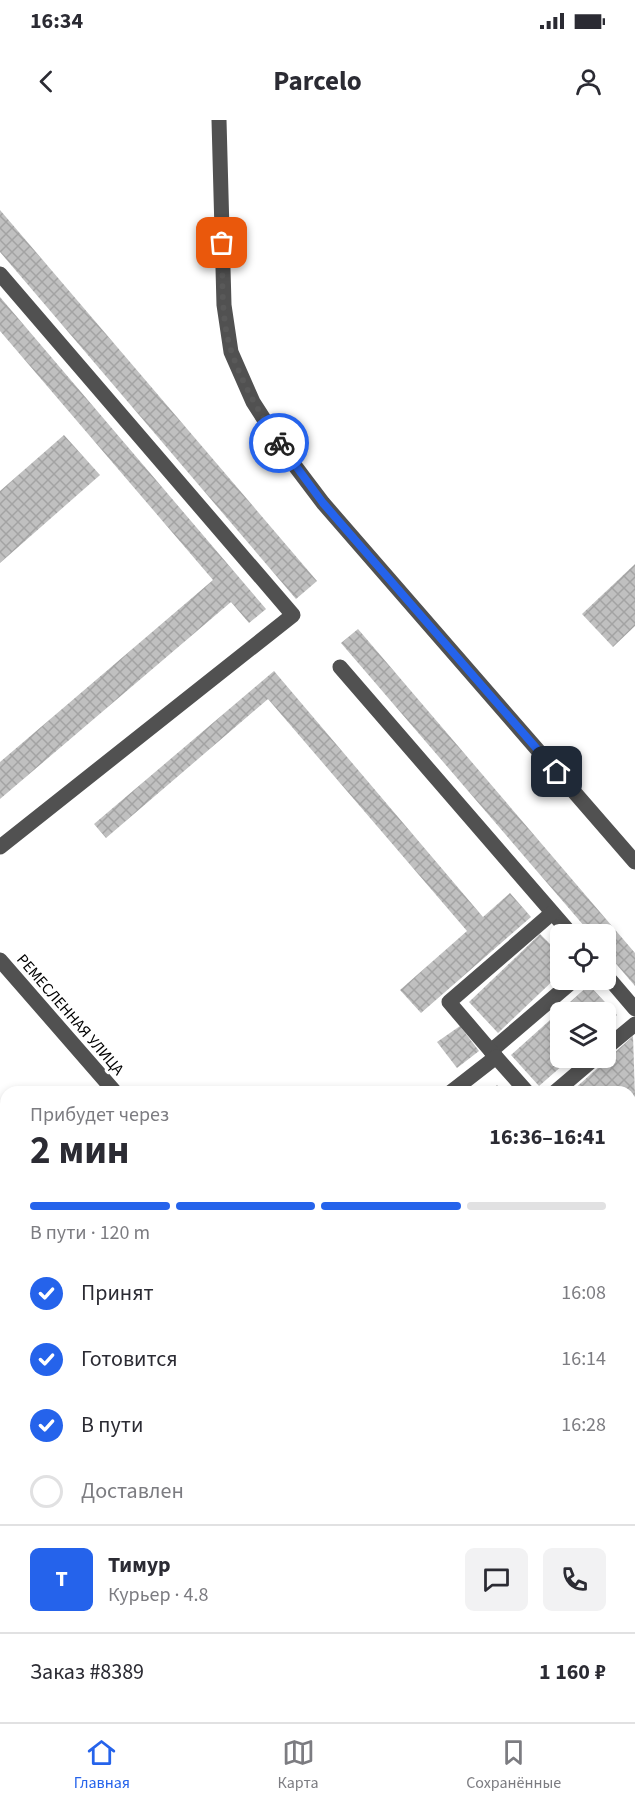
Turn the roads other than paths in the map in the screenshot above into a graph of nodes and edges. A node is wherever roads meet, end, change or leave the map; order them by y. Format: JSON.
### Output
{"nodes":[{"id":1,"x":219,"y":120,"type":"edge"},
{"id":2,"x":0,"y":274,"type":"edge"},
{"id":3,"x":340,"y":668,"type":"dead end"},
{"id":4,"x":0,"y":847,"type":"edge"},
{"id":5,"x":635,"y":862,"type":"edge"},
{"id":6,"x":552,"y":912,"type":"junction"},
{"id":7,"x":562,"y":924,"type":"edge"},
{"id":8,"x":0,"y":960,"type":"edge"},
{"id":9,"x":616,"y":987,"type":"edge"},
{"id":10,"x":563,"y":990,"type":"edge"},
{"id":11,"x":635,"y":1009,"type":"edge"},
{"id":12,"x":635,"y":1024,"type":"edge"},
{"id":13,"x":616,"y":1040,"type":"edge"},
{"id":14,"x":493,"y":1054,"type":"junction"},
{"id":15,"x":584,"y":1068,"type":"edge"},
{"id":16,"x":110,"y":1086,"type":"edge"},
{"id":17,"x":458,"y":1086,"type":"edge"},
{"id":18,"x":522,"y":1086,"type":"edge"},
{"id":19,"x":562,"y":1086,"type":"edge"}],
"edges":[{"from":1,"to":5,"type":"street"},
{"from":2,"to":4,"type":"street"},
{"from":3,"to":6,"type":"street"},
{"from":6,"to":7,"type":"street"},
{"from":6,"to":14,"type":"street"},
{"from":8,"to":16,"type":"street","name":"РЕМЕСЛЕННАЯ УЛИЦА"},
{"from":9,"to":11,"type":"street"},
{"from":10,"to":14,"type":"street"},
{"from":12,"to":13,"type":"street"},
{"from":14,"to":17,"type":"street"},
{"from":14,"to":18,"type":"street"},
{"from":15,"to":19,"type":"street"}]}
